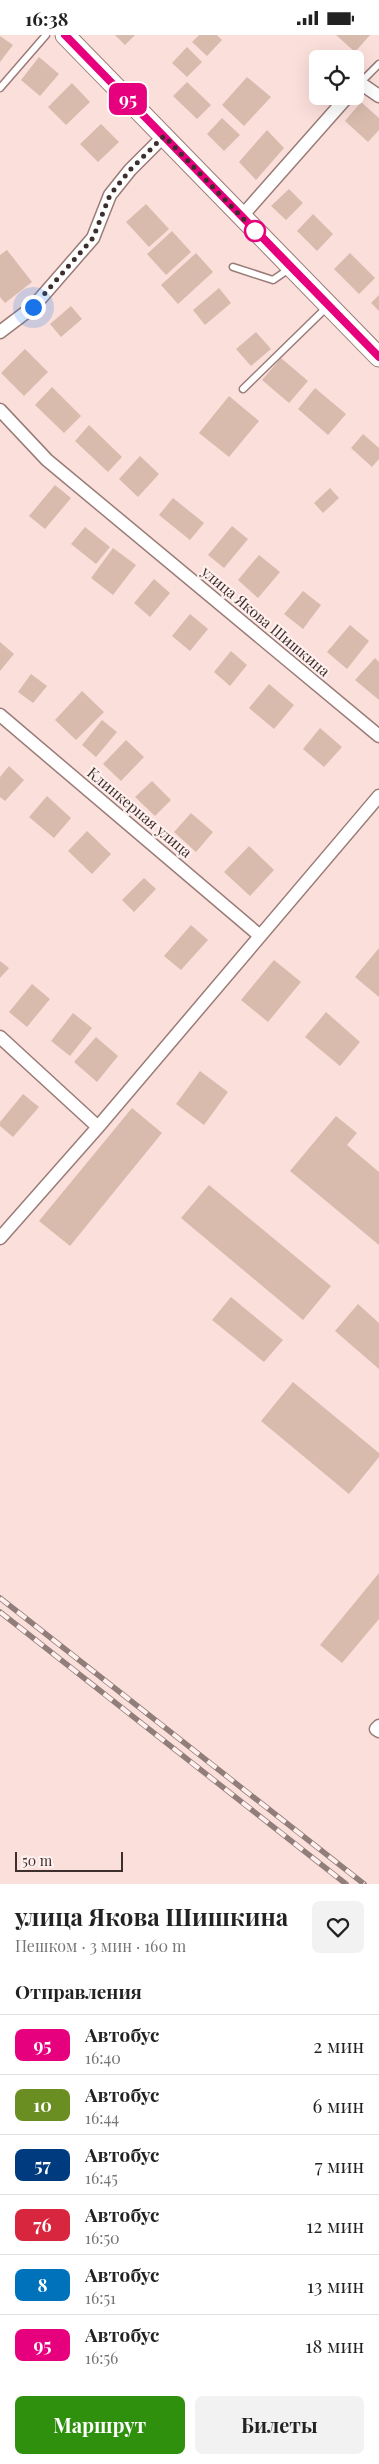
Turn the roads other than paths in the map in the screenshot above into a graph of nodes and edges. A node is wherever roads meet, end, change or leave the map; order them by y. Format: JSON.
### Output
{"nodes":[{"id":1,"x":46,"y":35,"type":"edge"},
{"id":2,"x":65,"y":35,"type":"edge"},
{"id":3,"x":379,"y":64,"type":"edge"},
{"id":4,"x":364,"y":80,"type":"edge"},
{"id":5,"x":0,"y":87,"type":"edge"},
{"id":6,"x":364,"y":89,"type":"edge"},
{"id":7,"x":379,"y":96,"type":"edge"},
{"id":8,"x":340,"y":105,"type":"edge"},
{"id":9,"x":164,"y":136,"type":"junction"},
{"id":10,"x":242,"y":215,"type":"junction"},
{"id":11,"x":233,"y":267,"type":"dead end"},
{"id":12,"x":291,"y":268,"type":"junction"},
{"id":13,"x":328,"y":306,"type":"junction"},
{"id":14,"x":0,"y":332,"type":"edge"},
{"id":15,"x":379,"y":357,"type":"edge"},
{"id":16,"x":243,"y":389,"type":"dead end"},
{"id":17,"x":0,"y":410,"type":"edge"},
{"id":18,"x":0,"y":715,"type":"edge"},
{"id":19,"x":379,"y":735,"type":"edge"},
{"id":20,"x":379,"y":796,"type":"edge"},
{"id":21,"x":260,"y":935,"type":"junction"},
{"id":22,"x":0,"y":1037,"type":"edge"},
{"id":23,"x":98,"y":1127,"type":"junction"},
{"id":24,"x":0,"y":1238,"type":"edge"}],
"edges":[{"from":1,"to":5,"type":"lane"},
{"from":2,"to":9,"type":"main road"},
{"from":3,"to":4,"type":"lane"},
{"from":6,"to":7,"type":"street"},
{"from":8,"to":10,"type":"street"},
{"from":9,"to":10,"type":"main road"},
{"from":9,"to":14,"type":"street"},
{"from":10,"to":12,"type":"main road"},
{"from":11,"to":12,"type":"lane"},
{"from":12,"to":13,"type":"main road"},
{"from":13,"to":15,"type":"main road"},
{"from":13,"to":16,"type":"lane"},
{"from":17,"to":19,"type":"street","name":"улица Якова Шишкина"},
{"from":18,"to":21,"type":"street","name":"Клинкерная улица"},
{"from":20,"to":21,"type":"street"},
{"from":21,"to":23,"type":"street"},
{"from":22,"to":23,"type":"street"},
{"from":23,"to":24,"type":"street"}]}
